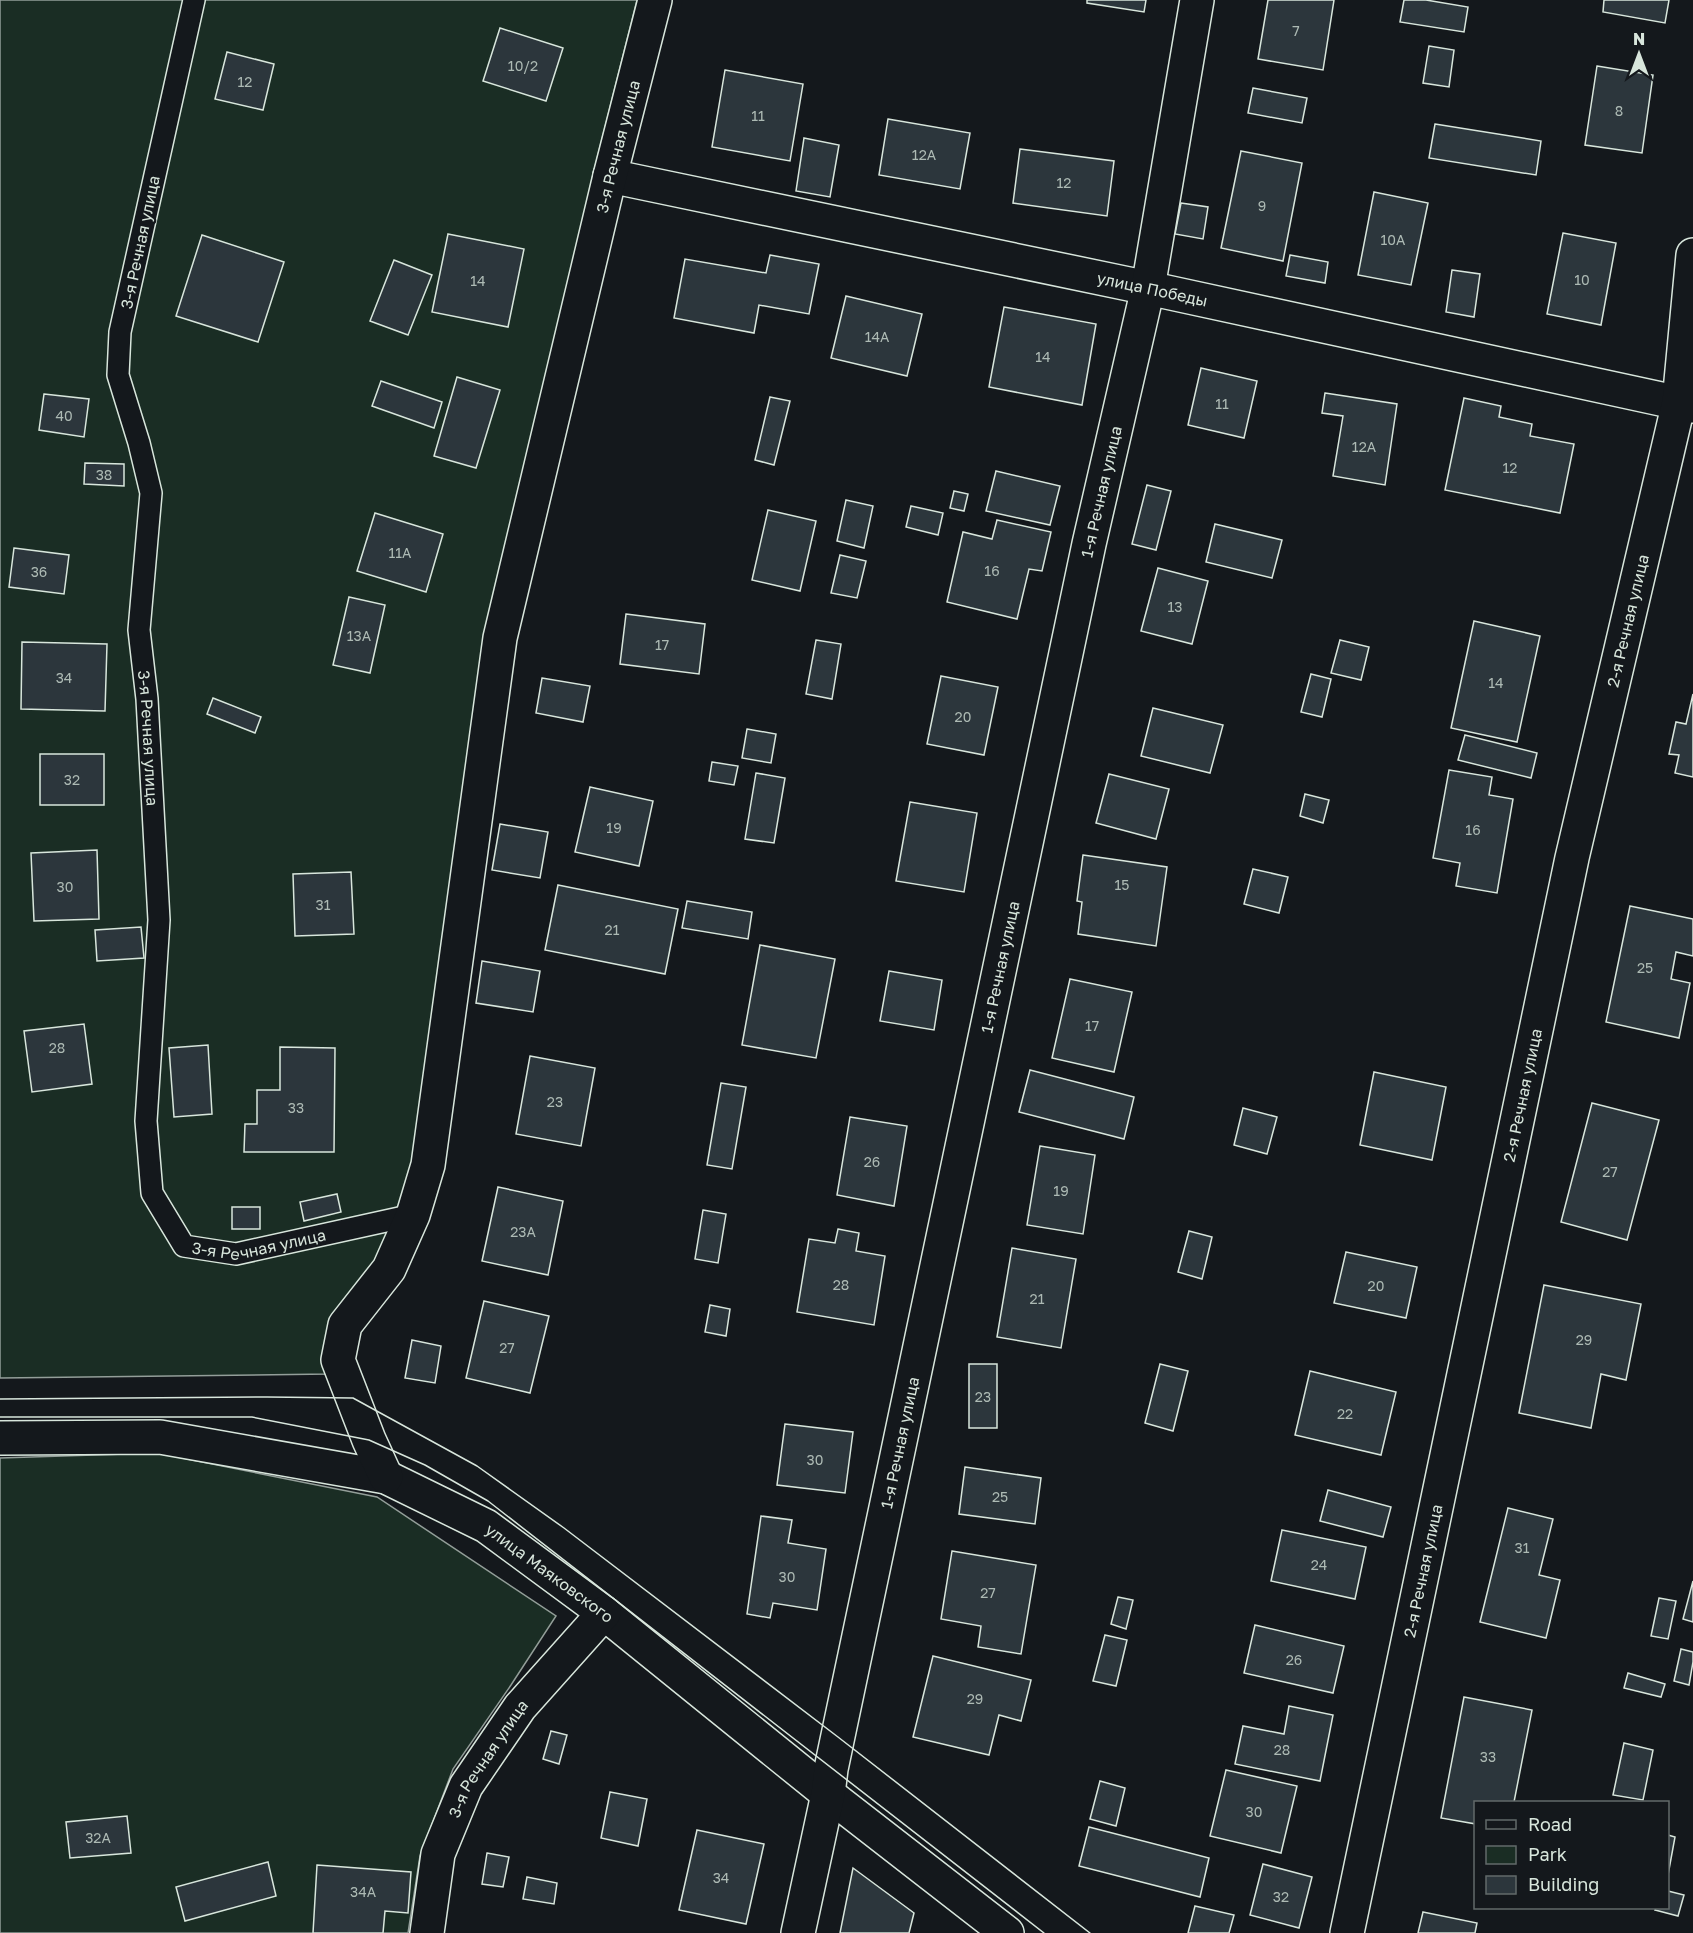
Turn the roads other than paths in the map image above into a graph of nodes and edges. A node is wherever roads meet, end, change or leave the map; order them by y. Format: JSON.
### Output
{"nodes":[{"id":1,"x":194,"y":0,"type":"edge"},
{"id":2,"x":655,"y":0,"type":"edge"},
{"id":3,"x":1197,"y":0,"type":"edge"},
{"id":4,"x":610,"y":176,"type":"junction"},
{"id":5,"x":1693,"y":255,"type":"edge"},
{"id":6,"x":1148,"y":288,"type":"junction"},
{"id":7,"x":1686,"y":404,"type":"edge"},
{"id":8,"x":413,"y":1215,"type":"junction"},
{"id":9,"x":0,"y":1438,"type":"edge"},
{"id":10,"x":386,"y":1477,"type":"junction"},
{"id":11,"x":604,"y":1613,"type":"junction"},
{"id":12,"x":828,"y":1794,"type":"junction"},
{"id":13,"x":427,"y":1933,"type":"edge"},
{"id":14,"x":798,"y":1933,"type":"edge"},
{"id":15,"x":1007,"y":1933,"type":"edge"},
{"id":16,"x":1347,"y":1933,"type":"edge"}],
"edges":[{"from":1,"to":8,"type":"lane","name":"3-я Речная улица"},
{"from":2,"to":4,"type":"street","name":"3-я Речная улица"},
{"from":3,"to":6,"type":"street","name":"1-я Речная улица"},
{"from":4,"to":6,"type":"street","name":"улица Победы"},
{"from":4,"to":8,"type":"street","name":"3-я Речная улица"},
{"from":5,"to":7,"type":"street","name":"2-я Речная улица"},
{"from":6,"to":7,"type":"street","name":"улица Победы"},
{"from":6,"to":12,"type":"street","name":"1-я Речная улица"},
{"from":7,"to":16,"type":"street","name":"2-я Речная улица"},
{"from":8,"to":10,"type":"street","name":"3-я Речная улица"},
{"from":9,"to":10,"type":"street","name":"улица Маяковского"},
{"from":10,"to":11,"type":"street","name":"улица Маяковского"},
{"from":11,"to":12,"type":"street","name":"улица Маяковского"},
{"from":11,"to":13,"type":"street","name":"3-я Речная улица"},
{"from":12,"to":14,"type":"street","name":"1-я Речная улица"},
{"from":12,"to":15,"type":"street","name":"улица Маяковского"}]}
